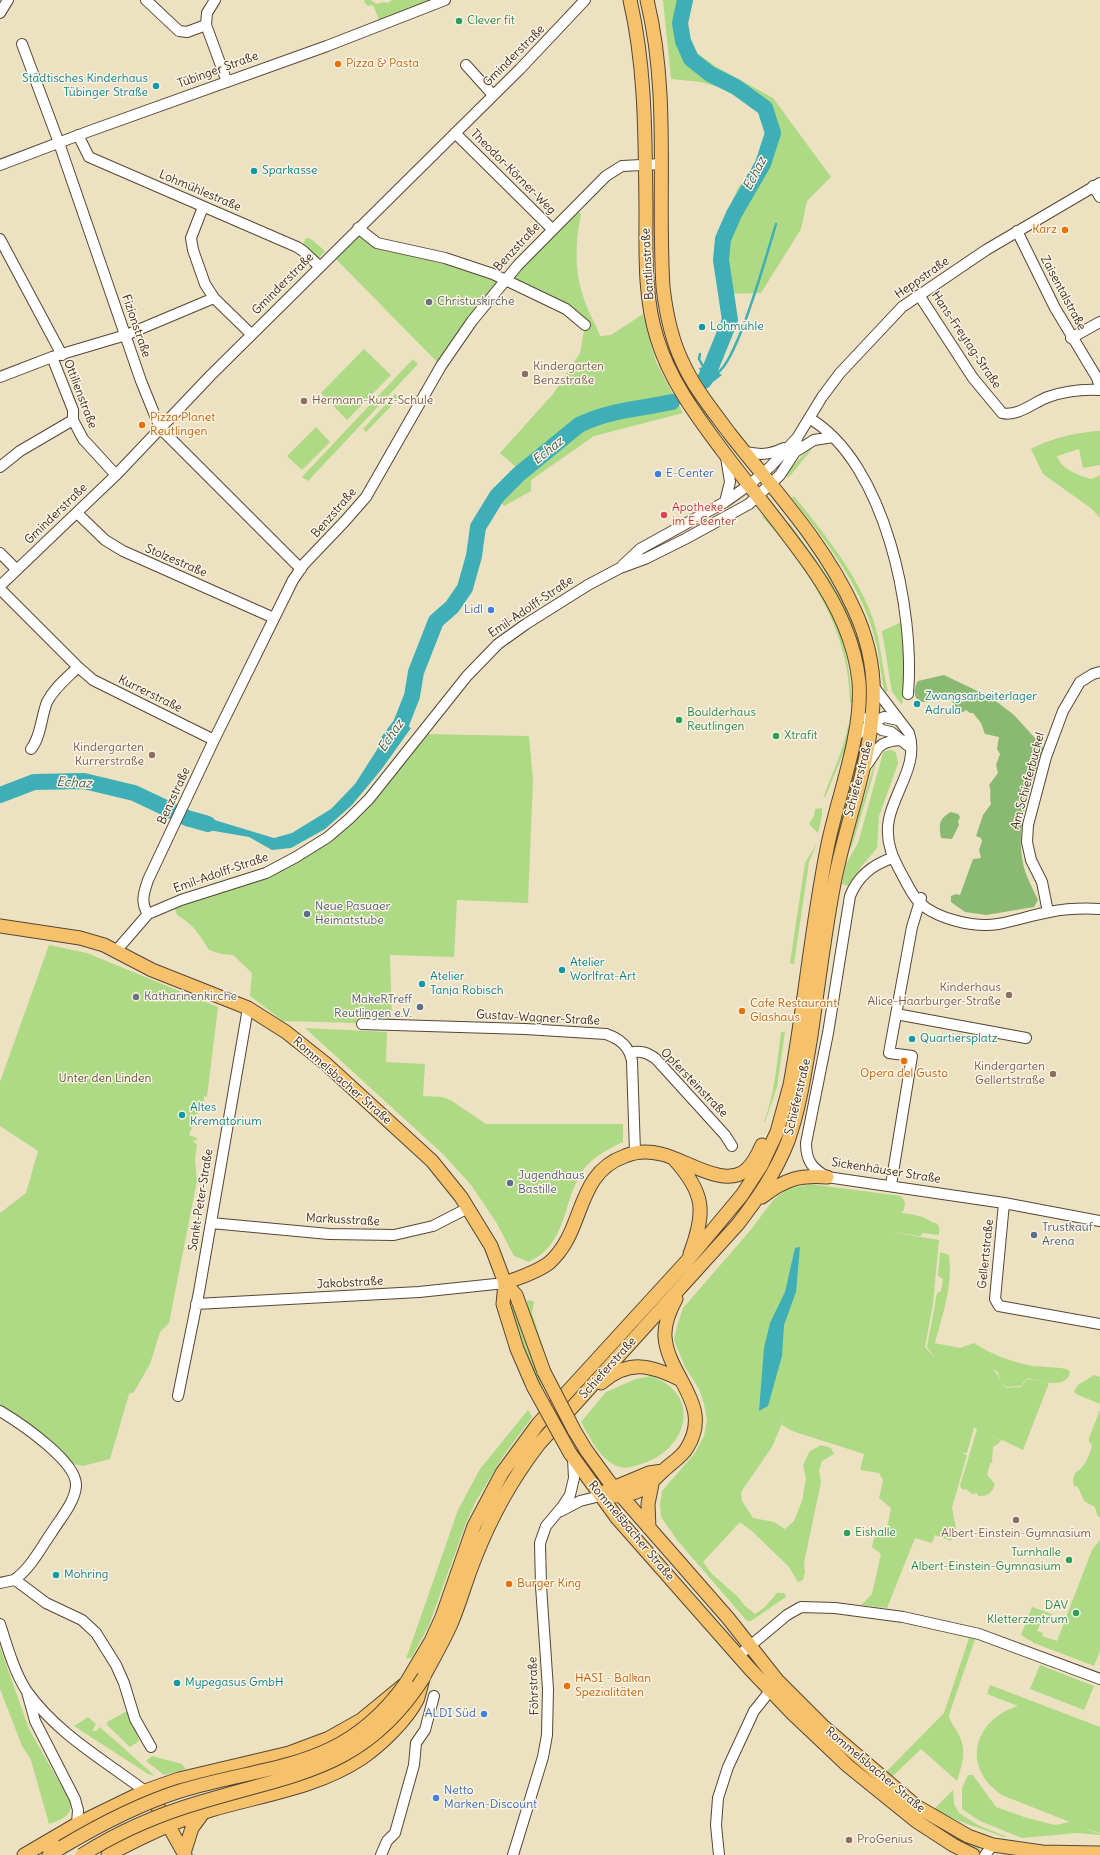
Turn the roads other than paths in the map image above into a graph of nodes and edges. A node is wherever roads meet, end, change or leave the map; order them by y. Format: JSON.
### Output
{"nodes":[{"id":1,"x":8,"y":0,"type":"edge"},
{"id":2,"x":146,"y":0,"type":"edge"},
{"id":3,"x":214,"y":0,"type":"edge"},
{"id":4,"x":446,"y":0,"type":"edge"},
{"id":5,"x":585,"y":0,"type":"edge"},
{"id":6,"x":630,"y":0,"type":"edge"},
{"id":7,"x":647,"y":0,"type":"edge"},
{"id":8,"x":0,"y":13,"type":"edge"},
{"id":9,"x":206,"y":25,"type":"junction"},
{"id":10,"x":22,"y":44,"type":"dead end"},
{"id":11,"x":466,"y":65,"type":"dead end"},
{"id":12,"x":227,"y":82,"type":"junction"},
{"id":13,"x":493,"y":95,"type":"junction"},
{"id":14,"x":455,"y":133,"type":"junction"},
{"id":15,"x":78,"y":135,"type":"junction"},
{"id":16,"x":59,"y":143,"type":"junction"},
{"id":17,"x":645,"y":164,"type":"junction"},
{"id":18,"x":662,"y":164,"type":"junction"},
{"id":19,"x":0,"y":165,"type":"edge"},
{"id":20,"x":1097,"y":185,"type":"edge"},
{"id":21,"x":1100,"y":197,"type":"edge"},
{"id":22,"x":203,"y":207,"type":"junction"},
{"id":23,"x":358,"y":228,"type":"junction"},
{"id":24,"x":552,"y":229,"type":"junction"},
{"id":25,"x":1016,"y":232,"type":"junction"},
{"id":26,"x":0,"y":239,"type":"edge"},
{"id":27,"x":646,"y":258,"type":"junction"},
{"id":28,"x":319,"y":266,"type":"junction"},
{"id":29,"x":505,"y":279,"type":"junction"},
{"id":30,"x":638,"y":280,"type":"dead end"},
{"id":31,"x":919,"y":295,"type":"junction"},
{"id":32,"x":214,"y":298,"type":"junction"},
{"id":33,"x":1100,"y":322,"type":"edge"},
{"id":34,"x":585,"y":325,"type":"dead end"},
{"id":35,"x":126,"y":334,"type":"junction"},
{"id":36,"x":251,"y":334,"type":"junction"},
{"id":37,"x":1071,"y":338,"type":"junction"},
{"id":38,"x":62,"y":355,"type":"junction"},
{"id":39,"x":52,"y":357,"type":"junction"},
{"id":40,"x":0,"y":375,"type":"edge"},
{"id":41,"x":1100,"y":388,"type":"edge"},
{"id":42,"x":809,"y":418,"type":"junction"},
{"id":43,"x":73,"y":420,"type":"junction"},
{"id":44,"x":160,"y":428,"type":"junction"},
{"id":45,"x":833,"y":437,"type":"junction"},
{"id":46,"x":791,"y":449,"type":"junction"},
{"id":47,"x":745,"y":452,"type":"junction"},
{"id":48,"x":726,"y":455,"type":"junction"},
{"id":49,"x":0,"y":467,"type":"edge"},
{"id":50,"x":762,"y":474,"type":"junction"},
{"id":51,"x":116,"y":475,"type":"junction"},
{"id":52,"x":749,"y":485,"type":"junction"},
{"id":53,"x":770,"y":485,"type":"junction"},
{"id":54,"x":758,"y":497,"type":"junction"},
{"id":55,"x":725,"y":502,"type":"junction"},
{"id":56,"x":77,"y":513,"type":"junction"},
{"id":57,"x":734,"y":513,"type":"junction"},
{"id":58,"x":793,"y":514,"type":"junction"},
{"id":59,"x":780,"y":525,"type":"junction"},
{"id":60,"x":0,"y":553,"type":"edge"},
{"id":61,"x":620,"y":568,"type":"junction"},
{"id":62,"x":16,"y":569,"type":"junction"},
{"id":63,"x":301,"y":569,"type":"junction"},
{"id":64,"x":0,"y":586,"type":"edge"},
{"id":65,"x":0,"y":589,"type":"edge"},
{"id":66,"x":274,"y":618,"type":"junction"},
{"id":67,"x":78,"y":667,"type":"junction"},
{"id":68,"x":1100,"y":672,"type":"edge"},
{"id":69,"x":874,"y":687,"type":"junction"},
{"id":70,"x":908,"y":694,"type":"dead end"},
{"id":71,"x":859,"y":706,"type":"junction"},
{"id":72,"x":898,"y":720,"type":"junction"},
{"id":73,"x":872,"y":723,"type":"junction"},
{"id":74,"x":853,"y":738,"type":"junction"},
{"id":75,"x":214,"y":740,"type":"junction"},
{"id":76,"x":900,"y":740,"type":"junction"},
{"id":77,"x":911,"y":748,"type":"junction"},
{"id":78,"x":31,"y":749,"type":"dead end"},
{"id":79,"x":863,"y":769,"type":"junction"},
{"id":80,"x":892,"y":858,"type":"junction"},
{"id":81,"x":920,"y":899,"type":"junction"},
{"id":82,"x":1100,"y":909,"type":"edge"},
{"id":83,"x":1048,"y":912,"type":"junction"},
{"id":84,"x":148,"y":914,"type":"junction"},
{"id":85,"x":0,"y":926,"type":"edge"},
{"id":86,"x":116,"y":951,"type":"junction"},
{"id":87,"x":248,"y":1008,"type":"junction"},
{"id":88,"x":896,"y":1014,"type":"junction"},
{"id":89,"x":362,"y":1024,"type":"dead end"},
{"id":90,"x":1026,"y":1038,"type":"dead end"},
{"id":91,"x":630,"y":1053,"type":"junction"},
{"id":92,"x":790,"y":1085,"type":"junction"},
{"id":93,"x":732,"y":1146,"type":"dead end"},
{"id":94,"x":635,"y":1152,"type":"junction"},
{"id":95,"x":673,"y":1158,"type":"junction"},
{"id":96,"x":827,"y":1177,"type":"junction"},
{"id":97,"x":891,"y":1185,"type":"junction"},
{"id":98,"x":1004,"y":1203,"type":"junction"},
{"id":99,"x":753,"y":1205,"type":"junction"},
{"id":100,"x":468,"y":1208,"type":"junction"},
{"id":101,"x":1100,"y":1221,"type":"edge"},
{"id":102,"x":210,"y":1223,"type":"junction"},
{"id":103,"x":687,"y":1261,"type":"junction"},
{"id":104,"x":505,"y":1283,"type":"junction"},
{"id":105,"x":681,"y":1288,"type":"junction"},
{"id":106,"x":196,"y":1304,"type":"junction"},
{"id":107,"x":1100,"y":1324,"type":"edge"},
{"id":108,"x":681,"y":1380,"type":"junction"},
{"id":109,"x":178,"y":1396,"type":"dead end"},
{"id":110,"x":575,"y":1404,"type":"junction"},
{"id":111,"x":0,"y":1411,"type":"edge"},
{"id":112,"x":572,"y":1455,"type":"junction"},
{"id":113,"x":663,"y":1471,"type":"junction"},
{"id":114,"x":652,"y":1484,"type":"junction"},
{"id":115,"x":617,"y":1492,"type":"junction"},
{"id":116,"x":600,"y":1496,"type":"junction"},
{"id":117,"x":555,"y":1515,"type":"junction"},
{"id":118,"x":649,"y":1528,"type":"junction"},
{"id":119,"x":14,"y":1580,"type":"junction"},
{"id":120,"x":0,"y":1583,"type":"edge"},
{"id":121,"x":0,"y":1624,"type":"edge"},
{"id":122,"x":442,"y":1630,"type":"junction"},
{"id":123,"x":750,"y":1646,"type":"junction"},
{"id":124,"x":738,"y":1656,"type":"junction"},
{"id":125,"x":424,"y":1677,"type":"junction"},
{"id":126,"x":1100,"y":1679,"type":"edge"},
{"id":127,"x":778,"y":1680,"type":"junction"},
{"id":128,"x":406,"y":1682,"type":"junction"},
{"id":129,"x":26,"y":1690,"type":"junction"},
{"id":130,"x":771,"y":1691,"type":"junction"},
{"id":131,"x":434,"y":1696,"type":"dead end"},
{"id":132,"x":151,"y":1747,"type":"dead end"},
{"id":133,"x":145,"y":1791,"type":"junction"},
{"id":134,"x":189,"y":1823,"type":"junction"},
{"id":135,"x":77,"y":1824,"type":"junction"},
{"id":136,"x":170,"y":1825,"type":"junction"},
{"id":137,"x":991,"y":1852,"type":"edge"},
{"id":138,"x":1100,"y":1853,"type":"edge"},
{"id":139,"x":184,"y":1854,"type":"edge"},
{"id":140,"x":24,"y":1855,"type":"edge"},
{"id":141,"x":49,"y":1855,"type":"edge"},
{"id":142,"x":82,"y":1855,"type":"edge"},
{"id":143,"x":108,"y":1855,"type":"edge"},
{"id":144,"x":381,"y":1855,"type":"edge"},
{"id":145,"x":513,"y":1855,"type":"edge"},
{"id":146,"x":719,"y":1855,"type":"edge"},
{"id":147,"x":973,"y":1855,"type":"edge"}],
"edges":[{"from":1,"to":8,"type":"street"},
{"from":2,"to":9,"type":"street"},
{"from":3,"to":9,"type":"street"},
{"from":4,"to":12,"type":"street","name":"Tübinger Straße"},
{"from":5,"to":13,"type":"street","name":"Gminderstraße"},
{"from":6,"to":17,"type":"main road","name":"Bantlinstraße"},
{"from":7,"to":18,"type":"main road","name":"Bantlinstraße"},
{"from":9,"to":12,"type":"street"},
{"from":10,"to":16,"type":"street","name":"Fizionstraße"},
{"from":11,"to":13,"type":"street"},
{"from":12,"to":15,"type":"street","name":"Tübinger Straße"},
{"from":13,"to":14,"type":"street","name":"Gminderstraße"},
{"from":14,"to":23,"type":"street","name":"Gminderstraße"},
{"from":14,"to":24,"type":"street","name":"Theodor-Körner-Weg"},
{"from":15,"to":16,"type":"street","name":"Tübinger Straße"},
{"from":15,"to":22,"type":"street","name":"Lohmühlestraße"},
{"from":16,"to":19,"type":"street","name":"Tübinger Straße"},
{"from":16,"to":35,"type":"street","name":"Fizionstraße"},
{"from":17,"to":18,"type":"street","name":"Benzstraße"},
{"from":17,"to":24,"type":"street","name":"Benzstraße"},
{"from":17,"to":27,"type":"main road","name":"Bantlinstraße"},
{"from":18,"to":47,"type":"main road","name":"Bantlinstraße"},
{"from":20,"to":21,"type":"street"},
{"from":20,"to":25,"type":"street","name":"Heppstraße"},
{"from":22,"to":28,"type":"street","name":"Lohmühlestraße"},
{"from":22,"to":32,"type":"street"},
{"from":23,"to":28,"type":"street","name":"Gminderstraße"},
{"from":23,"to":29,"type":"street"},
{"from":24,"to":29,"type":"street","name":"Benzstraße"},
{"from":25,"to":31,"type":"street","name":"Heppstraße"},
{"from":25,"to":37,"type":"street","name":"Zaisentalstraße"},
{"from":26,"to":38,"type":"street","name":"Ottilienstraße"},
{"from":27,"to":30,"type":"main road"},
{"from":27,"to":48,"type":"main road","name":"Bantlinstraße"},
{"from":28,"to":36,"type":"street","name":"Gminderstraße"},
{"from":29,"to":34,"type":"street"},
{"from":29,"to":63,"type":"street","name":"Benzstraße"},
{"from":31,"to":41,"type":"street","name":"Hans-Freytag-Straße"},
{"from":31,"to":42,"type":"street","name":"Heppstraße"},
{"from":32,"to":35,"type":"street"},
{"from":32,"to":36,"type":"street"},
{"from":33,"to":37,"type":"street"},
{"from":35,"to":38,"type":"street"},
{"from":35,"to":44,"type":"street","name":"Fizionstraße"},
{"from":36,"to":44,"type":"street","name":"Gminderstraße"},
{"from":37,"to":41,"type":"street","name":"Zaisentalstraße"},
{"from":38,"to":39,"type":"street"},
{"from":39,"to":40,"type":"street"},
{"from":39,"to":43,"type":"street","name":"Ottilienstraße"},
{"from":42,"to":45,"type":"street"},
{"from":42,"to":46,"type":"street","name":"Heppstraße"},
{"from":43,"to":49,"type":"street"},
{"from":43,"to":51,"type":"street","name":"Ottilienstraße"},
{"from":44,"to":51,"type":"street","name":"Gminderstraße"},
{"from":44,"to":63,"type":"street","name":"Fizionstraße"},
{"from":45,"to":46,"type":"street"},
{"from":45,"to":70,"type":"street"},
{"from":46,"to":47,"type":"street"},
{"from":46,"to":50,"type":"street"},
{"from":46,"to":53,"type":"street","name":"Heppstraße"},
{"from":47,"to":50,"type":"main road","name":"Bantlinstraße"},
{"from":48,"to":52,"type":"main road","name":"Bantlinstraße"},
{"from":48,"to":55,"type":"street"},
{"from":50,"to":52,"type":"street"},
{"from":50,"to":53,"type":"main road","name":"Bantlinstraße"},
{"from":51,"to":56,"type":"street","name":"Gminderstraße"},
{"from":52,"to":54,"type":"main road","name":"Bantlinstraße"},
{"from":52,"to":55,"type":"street","name":"Emil-Adolff-Straße"},
{"from":53,"to":54,"type":"street","name":"Heppstraße"},
{"from":53,"to":58,"type":"main road","name":"Schieferstraße"},
{"from":54,"to":57,"type":"street","name":"Emil-Adolff-Straße"},
{"from":54,"to":59,"type":"main road","name":"Schieferstraße"},
{"from":55,"to":57,"type":"street"},
{"from":55,"to":61,"type":"street","name":"Emil-Adolff-Straße"},
{"from":56,"to":62,"type":"street","name":"Gminderstraße"},
{"from":56,"to":66,"type":"street","name":"Stolzestraße"},
{"from":57,"to":61,"type":"street","name":"Emil-Adolff-Straße"},
{"from":58,"to":59,"type":"main road"},
{"from":58,"to":69,"type":"main road","name":"Schieferstraße"},
{"from":59,"to":71,"type":"main road","name":"Schieferstraße"},
{"from":60,"to":62,"type":"street"},
{"from":61,"to":84,"type":"street","name":"Emil-Adolff-Straße"},
{"from":62,"to":64,"type":"street","name":"Gminderstraße"},
{"from":63,"to":66,"type":"street","name":"Benzstraße"},
{"from":65,"to":67,"type":"street","name":"Kurrerstraße"},
{"from":66,"to":75,"type":"street","name":"Benzstraße"},
{"from":67,"to":75,"type":"street","name":"Kurrerstraße"},
{"from":67,"to":78,"type":"street"},
{"from":68,"to":83,"type":"street","name":"Am Schieferbuckel"},
{"from":69,"to":72,"type":"street"},
{"from":69,"to":73,"type":"main road","name":"Schieferstraße"},
{"from":71,"to":73,"type":"street"},
{"from":71,"to":74,"type":"main road","name":"Schieferstraße"},
{"from":72,"to":73,"type":"street"},
{"from":72,"to":77,"type":"street"},
{"from":73,"to":74,"type":"street"},
{"from":73,"to":76,"type":"street"},
{"from":73,"to":79,"type":"main road","name":"Schieferstraße"},
{"from":74,"to":92,"type":"main road","name":"Schieferstraße"},
{"from":75,"to":84,"type":"street","name":"Benzstraße"},
{"from":76,"to":77,"type":"street"},
{"from":76,"to":79,"type":"street"},
{"from":77,"to":80,"type":"street"},
{"from":79,"to":99,"type":"main road","name":"Schieferstraße"},
{"from":80,"to":81,"type":"street"},
{"from":80,"to":96,"type":"street","name":"Sickenhäuser Straße"},
{"from":81,"to":83,"type":"street"},
{"from":81,"to":88,"type":"street"},
{"from":82,"to":83,"type":"street"},
{"from":84,"to":86,"type":"street","name":"Emil-Adolff-Straße"},
{"from":85,"to":86,"type":"main road"},
{"from":86,"to":87,"type":"main road","name":"Rommelsbacher Straße"},
{"from":87,"to":100,"type":"main road","name":"Rommelsbacher Straße"},
{"from":87,"to":102,"type":"street","name":"Sankt-Peter-Straße"},
{"from":88,"to":90,"type":"street"},
{"from":88,"to":97,"type":"street"},
{"from":89,"to":91,"type":"street","name":"Gustav-Wagner-Straße"},
{"from":91,"to":93,"type":"street","name":"Opfersteinstraße"},
{"from":91,"to":94,"type":"street"},
{"from":92,"to":95,"type":"main road"},
{"from":92,"to":103,"type":"main road","name":"Schieferstraße"},
{"from":94,"to":95,"type":"main road"},
{"from":94,"to":104,"type":"main road"},
{"from":95,"to":103,"type":"main road"},
{"from":96,"to":97,"type":"street","name":"Sickenhäuser Straße"},
{"from":96,"to":99,"type":"main road"},
{"from":97,"to":98,"type":"street","name":"Sickenhäuser Straße"},
{"from":98,"to":101,"type":"street","name":"Sickenhäuser Straße"},
{"from":98,"to":107,"type":"street","name":"Gellertstraße"},
{"from":99,"to":105,"type":"main road","name":"Schieferstraße"},
{"from":100,"to":102,"type":"street","name":"Markusstraße"},
{"from":100,"to":104,"type":"main road","name":"Rommelsbacher Straße"},
{"from":102,"to":106,"type":"street","name":"Sankt-Peter-Straße"},
{"from":103,"to":122,"type":"main road","name":"Schieferstraße"},
{"from":104,"to":106,"type":"street","name":"Jakobstraße"},
{"from":104,"to":112,"type":"main road","name":"Rommelsbacher Straße","bridge":true},
{"from":104,"to":115,"type":"main road","name":"Rommelsbacher Straße","bridge":true},
{"from":105,"to":108,"type":"main road"},
{"from":105,"to":110,"type":"main road","name":"Schieferstraße"},
{"from":106,"to":109,"type":"street","name":"Sankt-Peter-Straße"},
{"from":108,"to":110,"type":"main road"},
{"from":108,"to":113,"type":"main road"},
{"from":110,"to":122,"type":"main road","name":"Schieferstraße"},
{"from":111,"to":119,"type":"street"},
{"from":112,"to":116,"type":"main road","name":"Rommelsbacher Straße"},
{"from":112,"to":117,"type":"street","name":"Föhrstraße"},
{"from":113,"to":114,"type":"main road"},
{"from":113,"to":115,"type":"main road"},
{"from":114,"to":115,"type":"main road"},
{"from":114,"to":118,"type":"main road"},
{"from":115,"to":116,"type":"main road"},
{"from":115,"to":118,"type":"main road","name":"Rommelsbacher Straße"},
{"from":116,"to":117,"type":"street","name":"Föhrstraße"},
{"from":116,"to":124,"type":"main road","name":"Rommelsbacher Straße"},
{"from":117,"to":145,"type":"street","name":"Föhrstraße"},
{"from":118,"to":123,"type":"main road","name":"Rommelsbacher Straße"},
{"from":119,"to":120,"type":"street"},
{"from":119,"to":132,"type":"street"},
{"from":121,"to":129,"type":"street"},
{"from":122,"to":125,"type":"main road"},
{"from":122,"to":128,"type":"main road"},
{"from":123,"to":124,"type":"street"},
{"from":123,"to":126,"type":"street"},
{"from":123,"to":127,"type":"main road","name":"Rommelsbacher Straße"},
{"from":124,"to":130,"type":"main road","name":"Rommelsbacher Straße"},
{"from":125,"to":134,"type":"main road"},
{"from":125,"to":142,"type":"main road","bridge":true},
{"from":127,"to":130,"type":"street"},
{"from":127,"to":137,"type":"main road","name":"Rommelsbacher Straße"},
{"from":128,"to":133,"type":"main road","bridge":true},
{"from":128,"to":141,"type":"main road","bridge":true},
{"from":129,"to":133,"type":"street"},
{"from":129,"to":135,"type":"street"},
{"from":130,"to":146,"type":"street"},
{"from":130,"to":147,"type":"main road","name":"Rommelsbacher Straße"},
{"from":131,"to":144,"type":"street"},
{"from":133,"to":135,"type":"main road"},
{"from":133,"to":136,"type":"main road"},
{"from":134,"to":136,"type":"main road"},
{"from":134,"to":139,"type":"main road"},
{"from":135,"to":140,"type":"main road"},
{"from":136,"to":139,"type":"main road"},
{"from":136,"to":143,"type":"main road"},
{"from":137,"to":138,"type":"main road","name":"Rommelsbacher Straße"}]}
